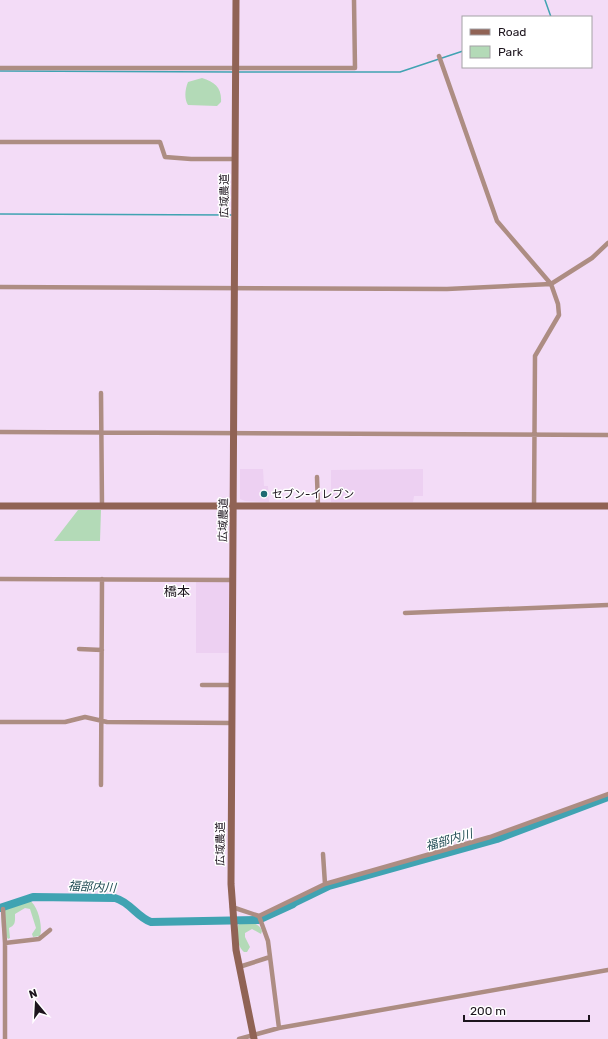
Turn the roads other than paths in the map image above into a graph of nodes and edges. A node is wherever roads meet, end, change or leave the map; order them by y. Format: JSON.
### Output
{"nodes":[{"id":1,"x":236,"y":0,"type":"edge"},
{"id":2,"x":354,"y":0,"type":"edge"},
{"id":3,"x":439,"y":57,"type":"dead end"},
{"id":4,"x":0,"y":68,"type":"edge"},
{"id":5,"x":236,"y":69,"type":"junction"},
{"id":6,"x":0,"y":142,"type":"edge"},
{"id":7,"x":235,"y":159,"type":"junction"},
{"id":8,"x":608,"y":243,"type":"edge"},
{"id":9,"x":551,"y":284,"type":"junction"},
{"id":10,"x":0,"y":287,"type":"edge"},
{"id":11,"x":235,"y":288,"type":"junction"},
{"id":12,"x":101,"y":393,"type":"dead end"},
{"id":13,"x":0,"y":432,"type":"edge"},
{"id":14,"x":102,"y":433,"type":"junction"},
{"id":15,"x":234,"y":433,"type":"junction"},
{"id":16,"x":534,"y":434,"type":"junction"},
{"id":17,"x":608,"y":434,"type":"edge"},
{"id":18,"x":317,"y":477,"type":"dead end"},
{"id":19,"x":0,"y":506,"type":"edge"},
{"id":20,"x":102,"y":506,"type":"junction"},
{"id":21,"x":234,"y":506,"type":"junction"},
{"id":22,"x":318,"y":506,"type":"junction"},
{"id":23,"x":534,"y":506,"type":"junction"},
{"id":24,"x":608,"y":506,"type":"edge"},
{"id":25,"x":0,"y":578,"type":"edge"},
{"id":26,"x":102,"y":579,"type":"junction"},
{"id":27,"x":233,"y":580,"type":"junction"},
{"id":28,"x":608,"y":605,"type":"edge"},
{"id":29,"x":405,"y":613,"type":"dead end"},
{"id":30,"x":79,"y":649,"type":"dead end"},
{"id":31,"x":102,"y":650,"type":"junction"},
{"id":32,"x":202,"y":685,"type":"dead end"},
{"id":33,"x":232,"y":685,"type":"junction"},
{"id":34,"x":101,"y":720,"type":"junction"},
{"id":35,"x":0,"y":722,"type":"edge"},
{"id":36,"x":232,"y":723,"type":"junction"},
{"id":37,"x":101,"y":785,"type":"dead end"},
{"id":38,"x":608,"y":794,"type":"edge"},
{"id":39,"x":323,"y":854,"type":"dead end"},
{"id":40,"x":325,"y":884,"type":"junction"},
{"id":41,"x":232,"y":907,"type":"junction"},
{"id":42,"x":3,"y":909,"type":"dead end"},
{"id":43,"x":260,"y":918,"type":"junction"},
{"id":44,"x":50,"y":930,"type":"dead end"},
{"id":45,"x":5,"y":943,"type":"junction"},
{"id":46,"x":270,"y":957,"type":"junction"},
{"id":47,"x":239,"y":966,"type":"junction"},
{"id":48,"x":608,"y":970,"type":"edge"},
{"id":49,"x":279,"y":1028,"type":"junction"},
{"id":50,"x":254,"y":1037,"type":"edge"},
{"id":51,"x":5,"y":1039,"type":"edge"},
{"id":52,"x":239,"y":1039,"type":"edge"}],
"edges":[{"from":1,"to":5,"type":"street","name":"広域農道"},
{"from":2,"to":5,"type":"street"},
{"from":3,"to":9,"type":"street"},
{"from":4,"to":5,"type":"street"},
{"from":5,"to":7,"type":"street","name":"広域農道"},
{"from":6,"to":7,"type":"street"},
{"from":7,"to":11,"type":"street","name":"広域農道"},
{"from":8,"to":9,"type":"street"},
{"from":9,"to":11,"type":"street"},
{"from":9,"to":16,"type":"street"},
{"from":10,"to":11,"type":"street"},
{"from":11,"to":15,"type":"street","name":"広域農道"},
{"from":12,"to":14,"type":"street"},
{"from":13,"to":14,"type":"street"},
{"from":14,"to":15,"type":"street"},
{"from":14,"to":20,"type":"street"},
{"from":15,"to":16,"type":"street"},
{"from":15,"to":21,"type":"street","name":"広域農道"},
{"from":16,"to":17,"type":"street"},
{"from":16,"to":23,"type":"street"},
{"from":18,"to":22,"type":"street"},
{"from":19,"to":20,"type":"street"},
{"from":20,"to":21,"type":"street"},
{"from":21,"to":22,"type":"street"},
{"from":21,"to":27,"type":"street","name":"広域農道"},
{"from":22,"to":23,"type":"street"},
{"from":23,"to":24,"type":"street"},
{"from":25,"to":26,"type":"street"},
{"from":26,"to":27,"type":"street"},
{"from":26,"to":31,"type":"street"},
{"from":27,"to":33,"type":"street","name":"広域農道"},
{"from":28,"to":29,"type":"street"},
{"from":30,"to":31,"type":"street"},
{"from":31,"to":34,"type":"street"},
{"from":32,"to":33,"type":"street"},
{"from":33,"to":36,"type":"street","name":"広域農道"},
{"from":34,"to":35,"type":"street"},
{"from":34,"to":36,"type":"street"},
{"from":34,"to":37,"type":"street"},
{"from":36,"to":41,"type":"street","name":"広域農道"},
{"from":38,"to":40,"type":"street"},
{"from":39,"to":40,"type":"street"},
{"from":40,"to":43,"type":"street"},
{"from":41,"to":43,"type":"street"},
{"from":41,"to":47,"type":"street","name":"広域農道"},
{"from":42,"to":45,"type":"street"},
{"from":43,"to":46,"type":"street"},
{"from":44,"to":45,"type":"street"},
{"from":45,"to":51,"type":"street"},
{"from":46,"to":47,"type":"street"},
{"from":46,"to":49,"type":"street"},
{"from":47,"to":50,"type":"street","name":"広域農道"},
{"from":48,"to":49,"type":"street"},
{"from":49,"to":50,"type":"street"},
{"from":50,"to":52,"type":"street"}]}
